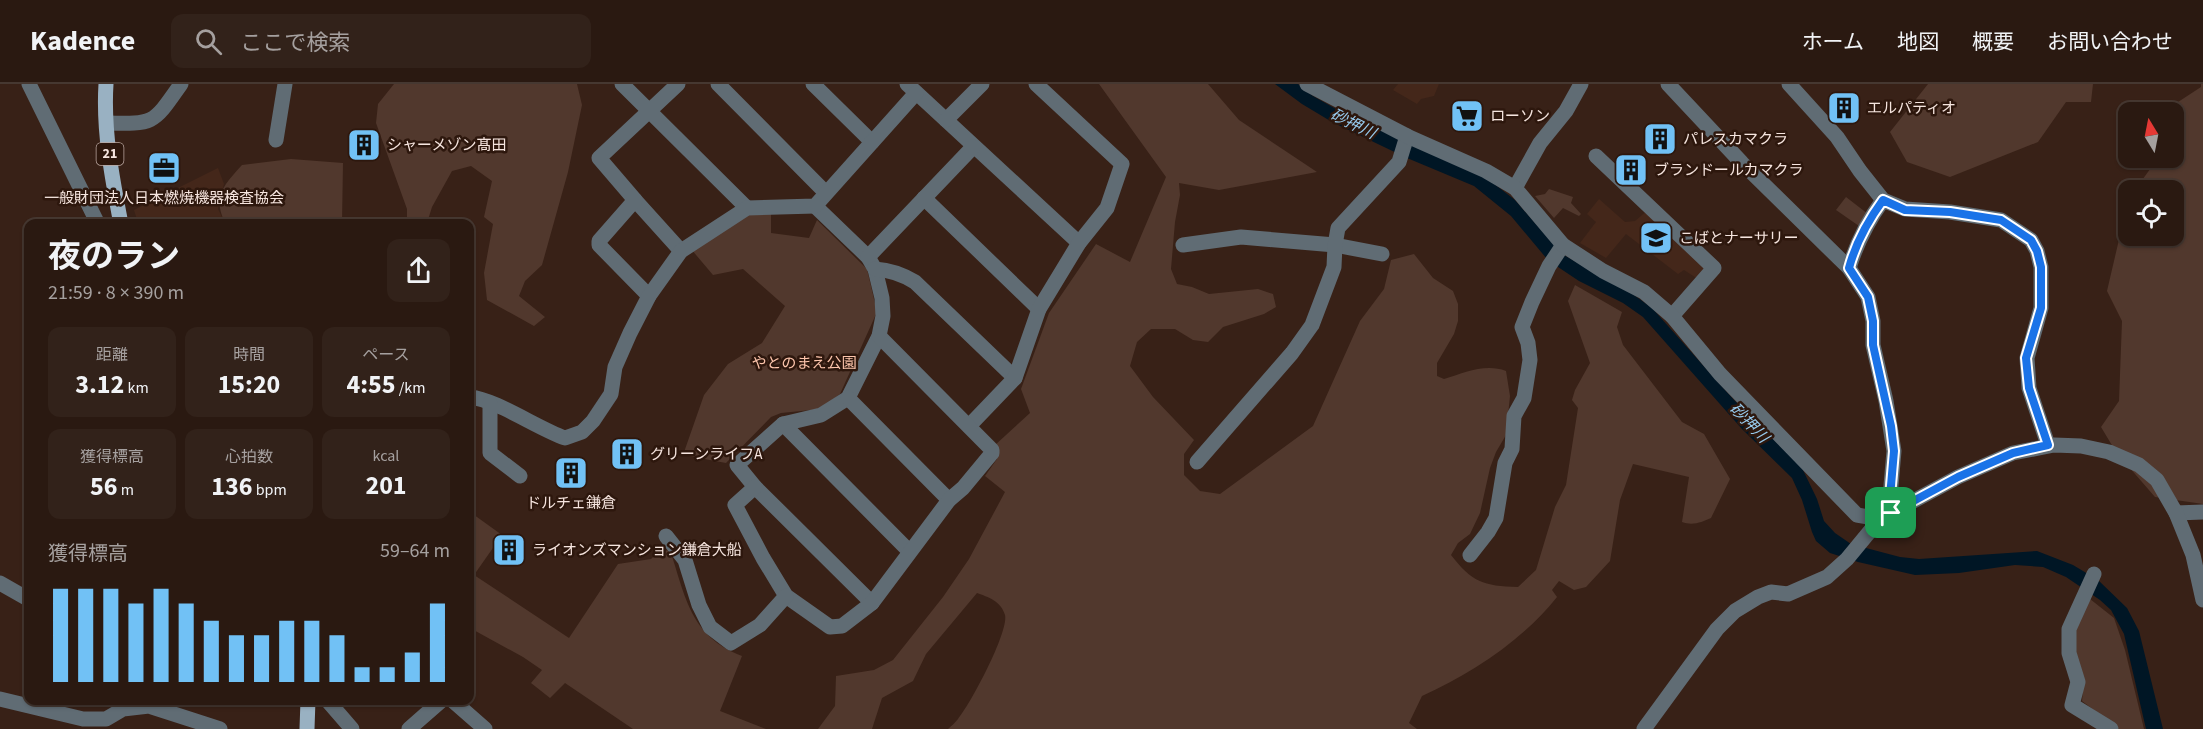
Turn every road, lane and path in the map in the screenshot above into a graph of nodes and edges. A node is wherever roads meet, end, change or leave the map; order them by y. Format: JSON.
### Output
{"nodes":[{"id":1,"x":29,"y":84,"type":"edge"},
{"id":2,"x":106,"y":84,"type":"edge"},
{"id":3,"x":181,"y":84,"type":"edge"},
{"id":4,"x":285,"y":84,"type":"edge"},
{"id":5,"x":622,"y":84,"type":"edge"},
{"id":6,"x":678,"y":84,"type":"edge"},
{"id":7,"x":718,"y":84,"type":"edge"},
{"id":8,"x":813,"y":84,"type":"edge"},
{"id":9,"x":982,"y":84,"type":"edge"},
{"id":10,"x":1036,"y":84,"type":"edge"},
{"id":11,"x":1307,"y":84,"type":"edge"},
{"id":12,"x":1581,"y":84,"type":"edge"},
{"id":13,"x":1668,"y":84,"type":"edge"},
{"id":14,"x":1789,"y":84,"type":"edge"},
{"id":15,"x":912,"y":88,"type":"edge"},
{"id":16,"x":649,"y":110,"type":"junction"},
{"id":17,"x":946,"y":120,"type":"junction"},
{"id":18,"x":106,"y":123,"type":"junction"},
{"id":19,"x":1406,"y":138,"type":"junction"},
{"id":20,"x":276,"y":140,"type":"dead end"},
{"id":21,"x":872,"y":142,"type":"junction"},
{"id":22,"x":973,"y":147,"type":"junction"},
{"id":23,"x":1596,"y":156,"type":"dead end"},
{"id":24,"x":1515,"y":188,"type":"junction"},
{"id":25,"x":826,"y":193,"type":"junction"},
{"id":26,"x":924,"y":198,"type":"junction"},
{"id":27,"x":635,"y":200,"type":"junction"},
{"id":28,"x":1883,"y":200,"type":"junction"},
{"id":29,"x":815,"y":206,"type":"junction"},
{"id":30,"x":747,"y":208,"type":"junction"},
{"id":31,"x":96,"y":219,"type":"edge"},
{"id":32,"x":120,"y":219,"type":"edge"},
{"id":33,"x":1079,"y":243,"type":"junction"},
{"id":34,"x":1183,"y":244,"type":"dead end"},
{"id":35,"x":1335,"y":245,"type":"junction"},
{"id":36,"x":1562,"y":247,"type":"junction"},
{"id":37,"x":681,"y":251,"type":"junction"},
{"id":38,"x":1382,"y":254,"type":"dead end"},
{"id":39,"x":872,"y":263,"type":"junction"},
{"id":40,"x":1849,"y":268,"type":"junction"},
{"id":41,"x":649,"y":296,"type":"junction"},
{"id":42,"x":1038,"y":309,"type":"junction"},
{"id":43,"x":1672,"y":316,"type":"junction"},
{"id":44,"x":879,"y":336,"type":"junction"},
{"id":45,"x":1015,"y":378,"type":"junction"},
{"id":46,"x":474,"y":398,"type":"edge"},
{"id":47,"x":848,"y":398,"type":"junction"},
{"id":48,"x":490,"y":403,"type":"junction"},
{"id":49,"x":783,"y":423,"type":"junction"},
{"id":50,"x":969,"y":426,"type":"junction"},
{"id":51,"x":2048,"y":445,"type":"junction"},
{"id":52,"x":1197,"y":462,"type":"dead end"},
{"id":53,"x":520,"y":476,"type":"dead end"},
{"id":54,"x":755,"y":487,"type":"junction"},
{"id":55,"x":950,"y":500,"type":"junction"},
{"id":56,"x":2203,"y":512,"type":"edge"},
{"id":57,"x":2176,"y":513,"type":"junction"},
{"id":58,"x":1885,"y":516,"type":"junction"},
{"id":59,"x":666,"y":536,"type":"dead end"},
{"id":60,"x":909,"y":551,"type":"junction"},
{"id":61,"x":1470,"y":555,"type":"dead end"},
{"id":62,"x":2094,"y":574,"type":"dead end"},
{"id":63,"x":0,"y":583,"type":"edge"},
{"id":64,"x":786,"y":596,"type":"junction"},
{"id":65,"x":24,"y":597,"type":"edge"},
{"id":66,"x":2203,"y":600,"type":"edge"},
{"id":67,"x":872,"y":603,"type":"junction"},
{"id":68,"x":0,"y":699,"type":"edge"},
{"id":69,"x":24,"y":705,"type":"edge"},
{"id":70,"x":25,"y":705,"type":"edge"},
{"id":71,"x":308,"y":705,"type":"edge"},
{"id":72,"x":331,"y":705,"type":"edge"},
{"id":73,"x":436,"y":705,"type":"edge"},
{"id":74,"x":458,"y":705,"type":"edge"},
{"id":75,"x":220,"y":729,"type":"edge"},
{"id":76,"x":307,"y":729,"type":"edge"},
{"id":77,"x":352,"y":729,"type":"edge"},
{"id":78,"x":409,"y":729,"type":"edge"},
{"id":79,"x":485,"y":729,"type":"edge"},
{"id":80,"x":1644,"y":729,"type":"edge"},
{"id":81,"x":2111,"y":729,"type":"edge"}],
"edges":[{"from":1,"to":31,"type":"street"},
{"from":2,"to":18,"type":"main road","number":"21"},
{"from":3,"to":18,"type":"street"},
{"from":4,"to":20,"type":"street"},
{"from":5,"to":16,"type":"street"},
{"from":6,"to":16,"type":"street"},
{"from":7,"to":25,"type":"street"},
{"from":8,"to":21,"type":"street"},
{"from":9,"to":17,"type":"street"},
{"from":10,"to":33,"type":"street"},
{"from":11,"to":19,"type":"street"},
{"from":12,"to":24,"type":"street"},
{"from":13,"to":40,"type":"street"},
{"from":14,"to":28,"type":"street"},
{"from":15,"to":17,"type":"street"},
{"from":15,"to":21,"type":"street"},
{"from":16,"to":27,"type":"street"},
{"from":16,"to":30,"type":"street"},
{"from":17,"to":22,"type":"street"},
{"from":18,"to":32,"type":"main road","number":"21"},
{"from":19,"to":24,"type":"street"},
{"from":19,"to":35,"type":"street"},
{"from":21,"to":25,"type":"street"},
{"from":22,"to":26,"type":"street"},
{"from":22,"to":33,"type":"street"},
{"from":23,"to":43,"type":"street"},
{"from":24,"to":36,"type":"street"},
{"from":25,"to":29,"type":"street"},
{"from":26,"to":39,"type":"street"},
{"from":26,"to":42,"type":"street"},
{"from":27,"to":37,"type":"street"},
{"from":27,"to":41,"type":"street"},
{"from":28,"to":40,"type":"street"},
{"from":28,"to":51,"type":"street"},
{"from":29,"to":30,"type":"street"},
{"from":29,"to":39,"type":"street"},
{"from":30,"to":37,"type":"street"},
{"from":33,"to":42,"type":"street"},
{"from":34,"to":35,"type":"street"},
{"from":35,"to":38,"type":"street"},
{"from":35,"to":52,"type":"street"},
{"from":36,"to":43,"type":"street"},
{"from":36,"to":61,"type":"street"},
{"from":37,"to":41,"type":"street"},
{"from":39,"to":44,"type":"street"},
{"from":39,"to":45,"type":"street"},
{"from":40,"to":58,"type":"street"},
{"from":41,"to":48,"type":"street"},
{"from":42,"to":45,"type":"street"},
{"from":43,"to":58,"type":"street"},
{"from":44,"to":47,"type":"street"},
{"from":44,"to":50,"type":"street"},
{"from":45,"to":50,"type":"street"},
{"from":46,"to":48,"type":"street"},
{"from":47,"to":49,"type":"street"},
{"from":47,"to":55,"type":"street"},
{"from":48,"to":53,"type":"street"},
{"from":49,"to":54,"type":"street"},
{"from":49,"to":60,"type":"street"},
{"from":50,"to":55,"type":"street"},
{"from":51,"to":57,"type":"street"},
{"from":51,"to":58,"type":"street"},
{"from":54,"to":64,"type":"street"},
{"from":54,"to":67,"type":"street"},
{"from":55,"to":60,"type":"street"},
{"from":56,"to":57,"type":"street"},
{"from":57,"to":66,"type":"street"},
{"from":58,"to":80,"type":"street"},
{"from":59,"to":64,"type":"street"},
{"from":60,"to":67,"type":"street"},
{"from":62,"to":81,"type":"street"},
{"from":63,"to":65,"type":"street"},
{"from":64,"to":67,"type":"street"},
{"from":68,"to":69,"type":"street"},
{"from":70,"to":75,"type":"street"},
{"from":71,"to":76,"type":"main road"},
{"from":72,"to":77,"type":"street"},
{"from":73,"to":78,"type":"street"},
{"from":74,"to":79,"type":"street"}]}
